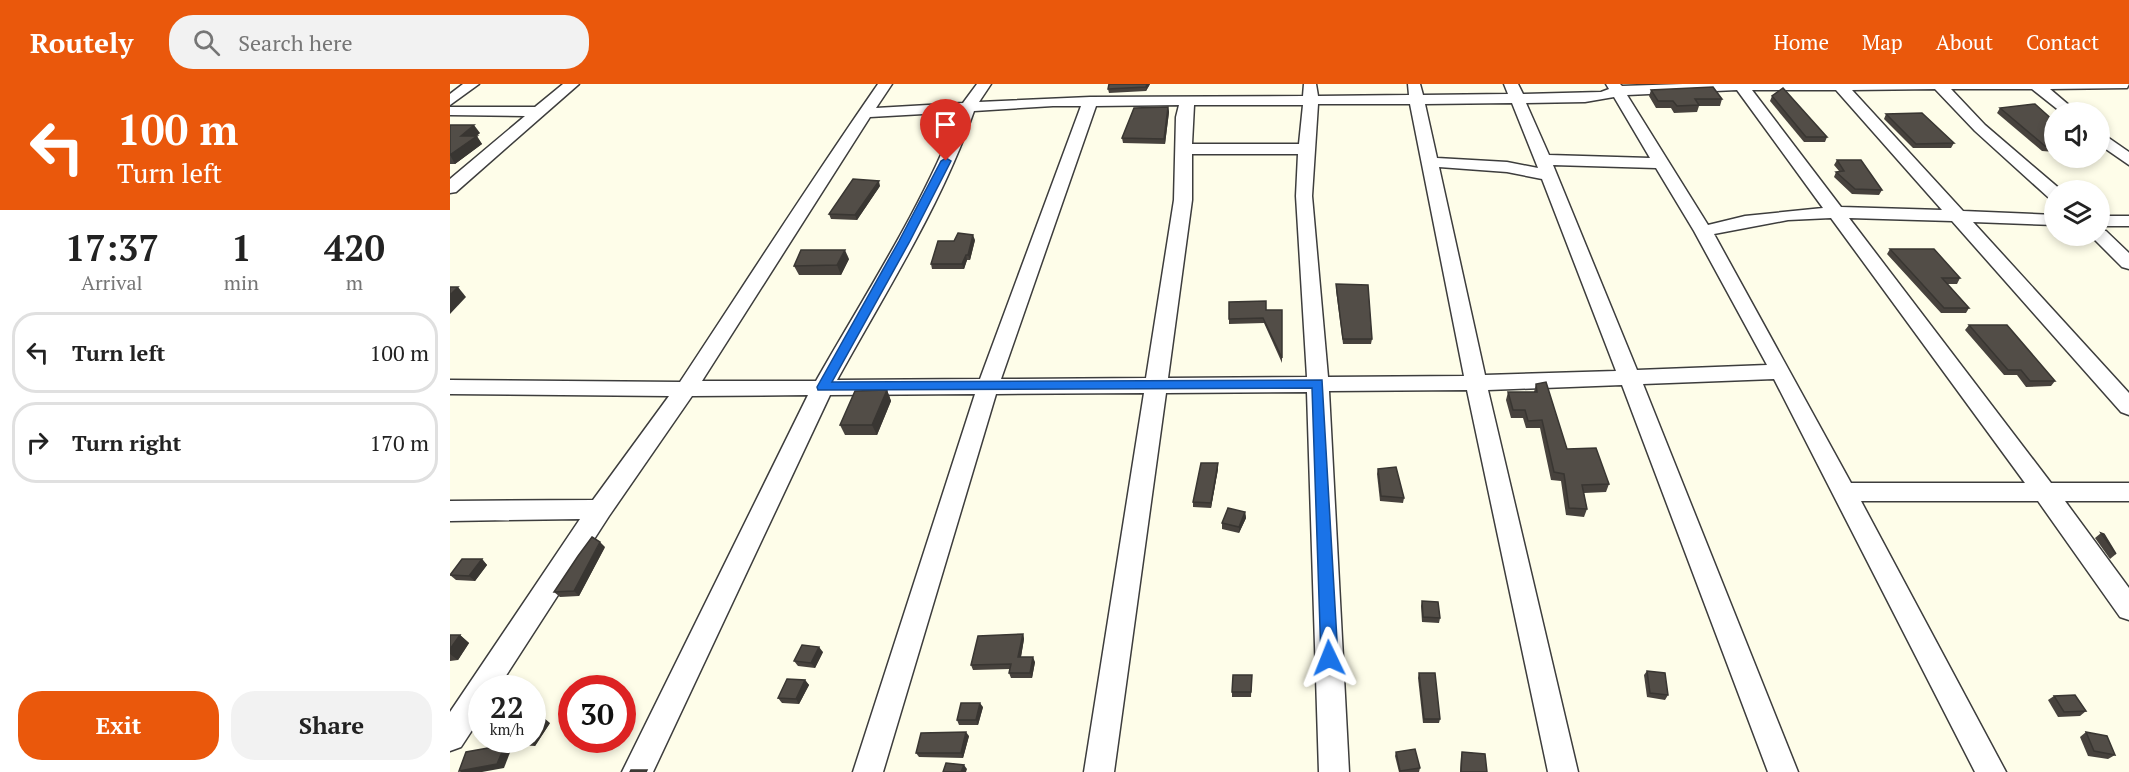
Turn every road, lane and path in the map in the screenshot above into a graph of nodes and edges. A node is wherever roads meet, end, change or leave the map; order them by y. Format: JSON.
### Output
{"nodes":[{"id":1,"x":472,"y":84,"type":"edge"},
{"id":2,"x":572,"y":84,"type":"edge"},
{"id":3,"x":885,"y":84,"type":"edge"},
{"id":4,"x":984,"y":84,"type":"edge"},
{"id":5,"x":2127,"y":84,"type":"edge"},
{"id":6,"x":1741,"y":85,"type":"edge"},
{"id":7,"x":1840,"y":85,"type":"edge"},
{"id":8,"x":1939,"y":85,"type":"edge"},
{"id":9,"x":2036,"y":86,"type":"edge"},
{"id":10,"x":1615,"y":87,"type":"edge"},
{"id":11,"x":1513,"y":90,"type":"edge"},
{"id":12,"x":1415,"y":91,"type":"edge"},
{"id":13,"x":1311,"y":92,"type":"edge"},
{"id":14,"x":1087,"y":93,"type":"edge"},
{"id":15,"x":1196,"y":95,"type":"edge"},
{"id":16,"x":1585,"y":98,"type":"junction"},
{"id":17,"x":450,"y":101,"type":"edge"},
{"id":18,"x":2057,"y":102,"type":"edge"},
{"id":19,"x":968,"y":107,"type":"junction"},
{"id":20,"x":450,"y":111,"type":"edge"},
{"id":21,"x":540,"y":112,"type":"junction"},
{"id":22,"x":868,"y":113,"type":"junction"},
{"id":23,"x":1635,"y":121,"type":"junction"},
{"id":24,"x":2110,"y":145,"type":"edge"},
{"id":25,"x":1184,"y":149,"type":"junction"},
{"id":26,"x":1308,"y":149,"type":"junction"},
{"id":27,"x":2129,"y":160,"type":"edge"},
{"id":28,"x":1430,"y":162,"type":"junction"},
{"id":29,"x":1661,"y":162,"type":"junction"},
{"id":30,"x":1545,"y":168,"type":"junction"},
{"id":31,"x":2044,"y":184,"type":"edge"},
{"id":32,"x":450,"y":188,"type":"edge"},
{"id":33,"x":1836,"y":215,"type":"junction"},
{"id":34,"x":1958,"y":217,"type":"junction"},
{"id":35,"x":2044,"y":220,"type":"edge"},
{"id":36,"x":2110,"y":221,"type":"edge"},
{"id":37,"x":2129,"y":221,"type":"edge"},
{"id":38,"x":1703,"y":231,"type":"junction"},
{"id":39,"x":2110,"y":245,"type":"edge"},
{"id":40,"x":2129,"y":263,"type":"edge"},
{"id":41,"x":1780,"y":372,"type":"junction"},
{"id":42,"x":1629,"y":378,"type":"junction"},
{"id":43,"x":1476,"y":383,"type":"junction"},
{"id":44,"x":1318,"y":384,"type":"junction"},
{"id":45,"x":1154,"y":385,"type":"junction"},
{"id":46,"x":988,"y":386,"type":"junction"},
{"id":47,"x":450,"y":387,"type":"edge"},
{"id":48,"x":823,"y":387,"type":"junction"},
{"id":49,"x":686,"y":389,"type":"junction"},
{"id":50,"x":2129,"y":407,"type":"edge"},
{"id":51,"x":1845,"y":492,"type":"junction"},
{"id":52,"x":2045,"y":492,"type":"junction"},
{"id":53,"x":2129,"y":492,"type":"edge"},
{"id":54,"x":600,"y":509,"type":"junction"},
{"id":55,"x":450,"y":511,"type":"edge"},
{"id":56,"x":2129,"y":609,"type":"edge"},
{"id":57,"x":491,"y":675,"type":"edge"},
{"id":58,"x":468,"y":710,"type":"edge"},
{"id":59,"x":450,"y":737,"type":"edge"},
{"id":60,"x":637,"y":772,"type":"edge"},
{"id":61,"x":868,"y":772,"type":"edge"},
{"id":62,"x":1099,"y":772,"type":"edge"},
{"id":63,"x":1334,"y":772,"type":"edge"},
{"id":64,"x":1563,"y":772,"type":"edge"},
{"id":65,"x":1783,"y":772,"type":"edge"},
{"id":66,"x":1991,"y":772,"type":"edge"}],
"edges":[{"from":1,"to":17,"type":"street"},
{"from":2,"to":21,"type":"street"},
{"from":3,"to":22,"type":"street"},
{"from":4,"to":19,"type":"street"},
{"from":5,"to":9,"type":"street"},
{"from":6,"to":7,"type":"street"},
{"from":6,"to":10,"type":"street"},
{"from":6,"to":33,"type":"street"},
{"from":7,"to":8,"type":"street"},
{"from":7,"to":34,"type":"street"},
{"from":8,"to":9,"type":"street"},
{"from":8,"to":31,"type":"street"},
{"from":9,"to":18,"type":"street"},
{"from":10,"to":16,"type":"street"},
{"from":10,"to":23,"type":"street"},
{"from":11,"to":12,"type":"street"},
{"from":11,"to":16,"type":"street"},
{"from":11,"to":30,"type":"street"},
{"from":12,"to":13,"type":"street"},
{"from":12,"to":28,"type":"street"},
{"from":13,"to":15,"type":"street"},
{"from":13,"to":26,"type":"street"},
{"from":14,"to":15,"type":"street"},
{"from":14,"to":19,"type":"street"},
{"from":14,"to":46,"type":"street"},
{"from":15,"to":25,"type":"street"},
{"from":16,"to":23,"type":"street"},
{"from":19,"to":22,"type":"street"},
{"from":19,"to":48,"type":"street"},
{"from":20,"to":21,"type":"street"},
{"from":21,"to":32,"type":"street"},
{"from":22,"to":49,"type":"street"},
{"from":23,"to":29,"type":"street"},
{"from":24,"to":27,"type":"street"},
{"from":25,"to":26,"type":"street"},
{"from":25,"to":45,"type":"street"},
{"from":26,"to":44,"type":"street"},
{"from":28,"to":30,"type":"street"},
{"from":28,"to":43,"type":"street"},
{"from":29,"to":30,"type":"street"},
{"from":29,"to":38,"type":"street"},
{"from":30,"to":42,"type":"street"},
{"from":33,"to":34,"type":"street"},
{"from":33,"to":38,"type":"street"},
{"from":33,"to":52,"type":"street"},
{"from":34,"to":35,"type":"street"},
{"from":34,"to":50,"type":"street"},
{"from":36,"to":37,"type":"street"},
{"from":38,"to":41,"type":"street"},
{"from":39,"to":40,"type":"street"},
{"from":41,"to":42,"type":"street"},
{"from":41,"to":51,"type":"street"},
{"from":42,"to":43,"type":"street"},
{"from":42,"to":65,"type":"street"},
{"from":43,"to":44,"type":"street"},
{"from":43,"to":64,"type":"street"},
{"from":44,"to":45,"type":"street"},
{"from":44,"to":63,"type":"street"},
{"from":45,"to":46,"type":"street"},
{"from":45,"to":62,"type":"street"},
{"from":46,"to":48,"type":"street"},
{"from":46,"to":61,"type":"street"},
{"from":47,"to":49,"type":"street"},
{"from":48,"to":49,"type":"street"},
{"from":48,"to":60,"type":"street"},
{"from":49,"to":54,"type":"street"},
{"from":51,"to":52,"type":"street"},
{"from":51,"to":66,"type":"street"},
{"from":52,"to":53,"type":"street"},
{"from":52,"to":56,"type":"street"},
{"from":54,"to":55,"type":"street"},
{"from":54,"to":57,"type":"street"},
{"from":58,"to":59,"type":"street"}]}
